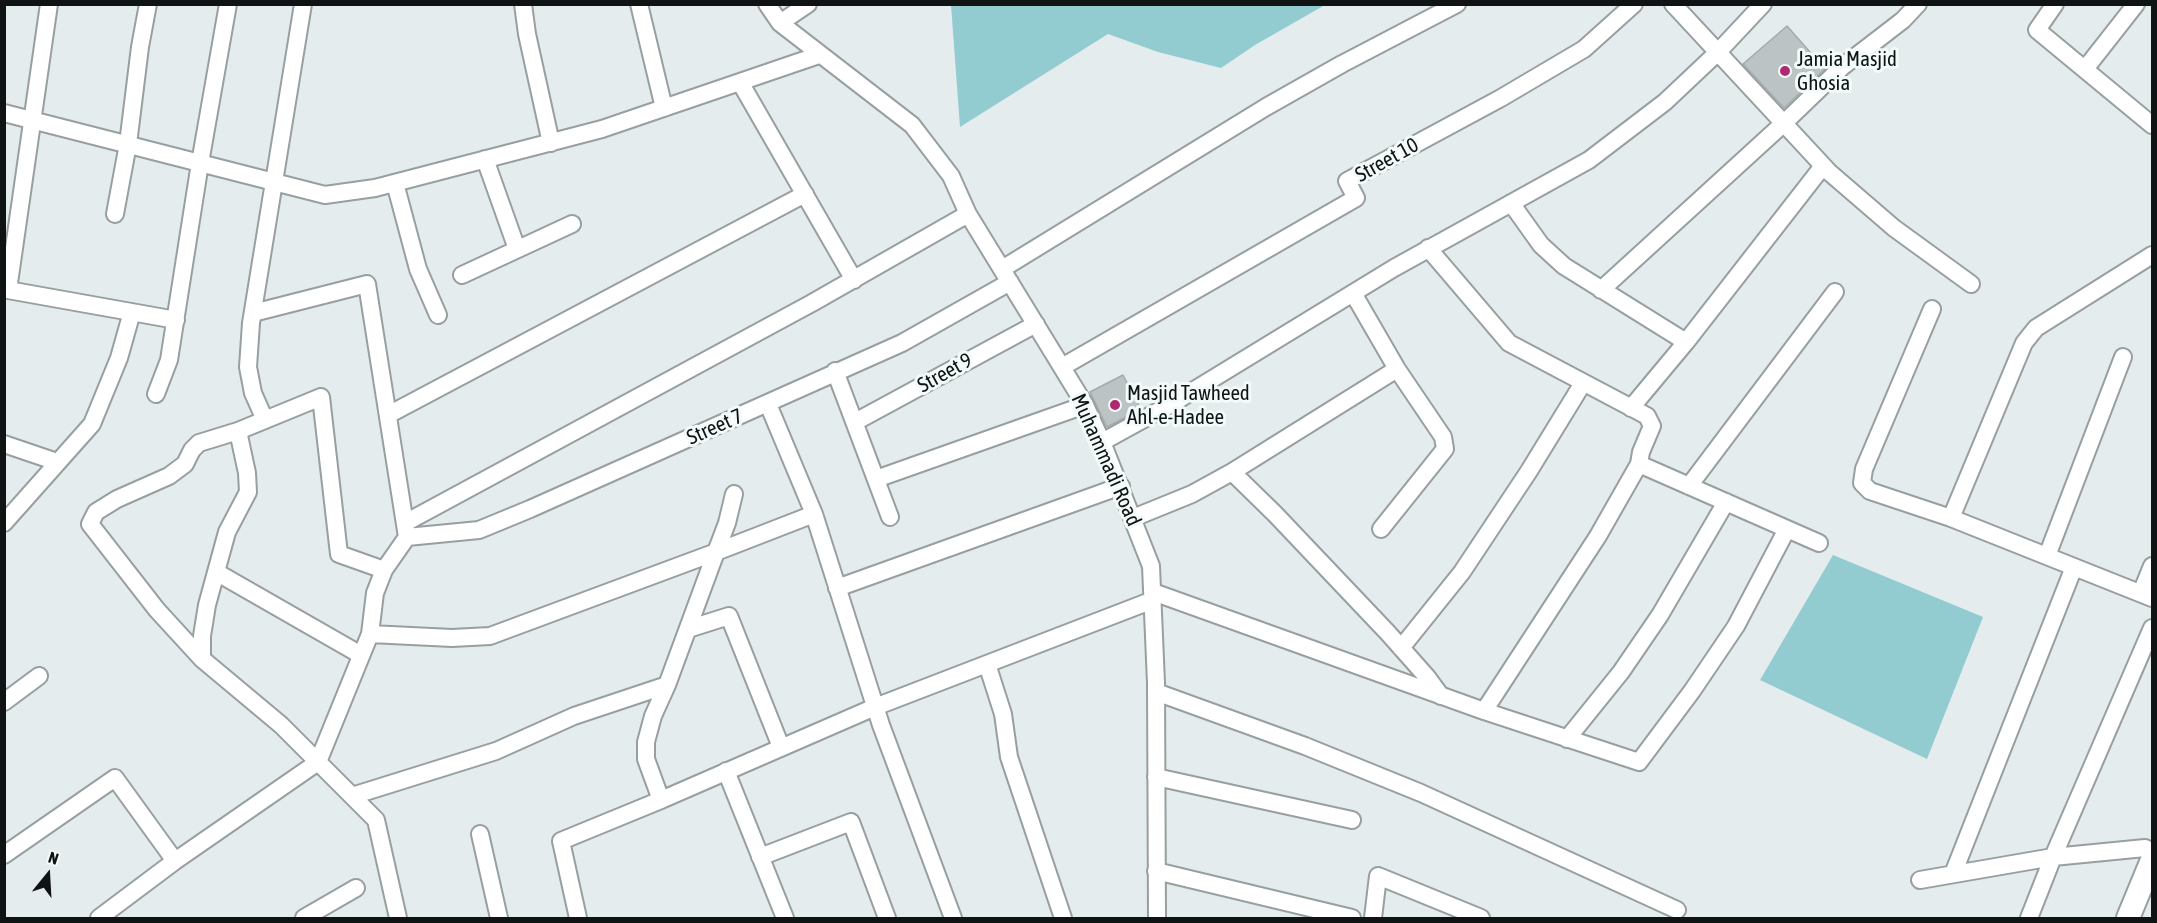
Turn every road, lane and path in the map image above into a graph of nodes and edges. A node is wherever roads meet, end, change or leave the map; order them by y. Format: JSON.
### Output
{"nodes":[{"id":1,"x":49,"y":4,"type":"edge"},
{"id":2,"x":148,"y":4,"type":"edge"},
{"id":3,"x":228,"y":4,"type":"edge"},
{"id":4,"x":303,"y":4,"type":"edge"},
{"id":5,"x":523,"y":4,"type":"edge"},
{"id":6,"x":639,"y":4,"type":"edge"},
{"id":7,"x":767,"y":4,"type":"edge"},
{"id":8,"x":808,"y":4,"type":"edge"},
{"id":9,"x":1456,"y":4,"type":"edge"},
{"id":10,"x":1634,"y":4,"type":"edge"},
{"id":11,"x":1673,"y":4,"type":"edge"},
{"id":12,"x":1763,"y":4,"type":"edge"},
{"id":13,"x":1918,"y":4,"type":"edge"},
{"id":14,"x":2055,"y":4,"type":"edge"},
{"id":15,"x":2136,"y":4,"type":"edge"},
{"id":16,"x":780,"y":22,"type":"junction"},
{"id":17,"x":1718,"y":52,"type":"junction"},
{"id":18,"x":819,"y":55,"type":"junction"},
{"id":19,"x":2085,"y":69,"type":"junction"},
{"id":20,"x":740,"y":82,"type":"junction"},
{"id":21,"x":664,"y":108,"type":"junction"},
{"id":22,"x":4,"y":113,"type":"edge"},
{"id":23,"x":33,"y":120,"type":"junction"},
{"id":24,"x":1784,"y":123,"type":"junction"},
{"id":25,"x":2152,"y":125,"type":"edge"},
{"id":26,"x":551,"y":142,"type":"junction"},
{"id":27,"x":128,"y":144,"type":"junction"},
{"id":28,"x":485,"y":159,"type":"junction"},
{"id":29,"x":200,"y":163,"type":"junction"},
{"id":30,"x":1824,"y":166,"type":"junction"},
{"id":31,"x":274,"y":182,"type":"junction"},
{"id":32,"x":395,"y":183,"type":"junction"},
{"id":33,"x":804,"y":194,"type":"junction"},
{"id":34,"x":1511,"y":203,"type":"junction"},
{"id":35,"x":968,"y":213,"type":"junction"},
{"id":36,"x":115,"y":214,"type":"dead end"},
{"id":37,"x":572,"y":224,"type":"dead end"},
{"id":38,"x":1428,"y":248,"type":"junction"},
{"id":39,"x":517,"y":249,"type":"junction"},
{"id":40,"x":2152,"y":255,"type":"edge"},
{"id":41,"x":462,"y":275,"type":"dead end"},
{"id":42,"x":1006,"y":275,"type":"junction"},
{"id":43,"x":854,"y":280,"type":"junction"},
{"id":44,"x":1971,"y":284,"type":"dead end"},
{"id":45,"x":1601,"y":290,"type":"junction"},
{"id":46,"x":1353,"y":292,"type":"junction"},
{"id":47,"x":1835,"y":292,"type":"dead end"},
{"id":48,"x":1932,"y":309,"type":"dead end"},
{"id":49,"x":132,"y":312,"type":"junction"},
{"id":50,"x":253,"y":313,"type":"junction"},
{"id":51,"x":438,"y":315,"type":"dead end"},
{"id":52,"x":176,"y":320,"type":"junction"},
{"id":53,"x":1036,"y":324,"type":"junction"},
{"id":54,"x":1686,"y":342,"type":"junction"},
{"id":55,"x":2123,"y":357,"type":"dead end"},
{"id":56,"x":1062,"y":367,"type":"junction"},
{"id":57,"x":1397,"y":369,"type":"junction"},
{"id":58,"x":835,"y":371,"type":"junction"},
{"id":59,"x":1582,"y":383,"type":"junction"},
{"id":60,"x":156,"y":394,"type":"dead end"},
{"id":61,"x":768,"y":404,"type":"junction"},
{"id":62,"x":1085,"y":405,"type":"junction"},
{"id":63,"x":1631,"y":408,"type":"junction"},
{"id":64,"x":388,"y":415,"type":"junction"},
{"id":65,"x":265,"y":420,"type":"junction"},
{"id":66,"x":855,"y":422,"type":"junction"},
{"id":67,"x":238,"y":431,"type":"junction"},
{"id":68,"x":1102,"y":442,"type":"junction"},
{"id":69,"x":4,"y":444,"type":"edge"},
{"id":70,"x":57,"y":462,"type":"junction"},
{"id":71,"x":1639,"y":464,"type":"junction"},
{"id":72,"x":1232,"y":472,"type":"junction"},
{"id":73,"x":876,"y":479,"type":"junction"},
{"id":74,"x":1121,"y":486,"type":"junction"},
{"id":75,"x":1689,"y":486,"type":"junction"},
{"id":76,"x":734,"y":494,"type":"dead end"},
{"id":77,"x":1726,"y":502,"type":"junction"},
{"id":78,"x":814,"y":514,"type":"junction"},
{"id":79,"x":890,"y":517,"type":"dead end"},
{"id":80,"x":1133,"y":518,"type":"junction"},
{"id":81,"x":1951,"y":518,"type":"junction"},
{"id":82,"x":4,"y":523,"type":"edge"},
{"id":83,"x":1381,"y":528,"type":"dead end"},
{"id":84,"x":1787,"y":529,"type":"junction"},
{"id":85,"x":406,"y":530,"type":"junction"},
{"id":86,"x":1819,"y":543,"type":"dead end"},
{"id":87,"x":716,"y":552,"type":"junction"},
{"id":88,"x":2047,"y":556,"type":"junction"},
{"id":89,"x":2152,"y":566,"type":"edge"},
{"id":90,"x":2074,"y":567,"type":"junction"},
{"id":91,"x":384,"y":570,"type":"junction"},
{"id":92,"x":216,"y":572,"type":"junction"},
{"id":93,"x":837,"y":588,"type":"junction"},
{"id":94,"x":1153,"y":596,"type":"junction"},
{"id":95,"x":2147,"y":596,"type":"edge"},
{"id":96,"x":2152,"y":628,"type":"edge"},
{"id":97,"x":688,"y":629,"type":"junction"},
{"id":98,"x":370,"y":634,"type":"junction"},
{"id":99,"x":1401,"y":648,"type":"junction"},
{"id":100,"x":361,"y":655,"type":"junction"},
{"id":101,"x":202,"y":659,"type":"junction"},
{"id":102,"x":987,"y":664,"type":"junction"},
{"id":103,"x":39,"y":676,"type":"dead end"},
{"id":104,"x":667,"y":685,"type":"junction"},
{"id":105,"x":1156,"y":692,"type":"junction"},
{"id":106,"x":1441,"y":696,"type":"junction"},
{"id":107,"x":4,"y":702,"type":"edge"},
{"id":108,"x":875,"y":706,"type":"junction"},
{"id":109,"x":1484,"y":711,"type":"junction"},
{"id":110,"x":1567,"y":739,"type":"junction"},
{"id":111,"x":781,"y":747,"type":"junction"},
{"id":112,"x":318,"y":762,"type":"junction"},
{"id":113,"x":726,"y":771,"type":"junction"},
{"id":114,"x":1156,"y":777,"type":"junction"},
{"id":115,"x":352,"y":796,"type":"junction"},
{"id":116,"x":661,"y":800,"type":"junction"},
{"id":117,"x":1352,"y":820,"type":"dead end"},
{"id":118,"x":480,"y":834,"type":"dead end"},
{"id":119,"x":2152,"y":852,"type":"edge"},
{"id":120,"x":4,"y":855,"type":"edge"},
{"id":121,"x":760,"y":857,"type":"junction"},
{"id":122,"x":2053,"y":857,"type":"junction"},
{"id":123,"x":2152,"y":860,"type":"edge"},
{"id":124,"x":175,"y":861,"type":"junction"},
{"id":125,"x":1156,"y":871,"type":"junction"},
{"id":126,"x":1953,"y":874,"type":"junction"},
{"id":127,"x":1920,"y":880,"type":"dead end"},
{"id":128,"x":356,"y":888,"type":"dead end"},
{"id":129,"x":1677,"y":910,"type":"dead end"},
{"id":130,"x":99,"y":918,"type":"edge"},
{"id":131,"x":304,"y":918,"type":"edge"},
{"id":132,"x":398,"y":918,"type":"edge"},
{"id":133,"x":499,"y":918,"type":"edge"},
{"id":134,"x":578,"y":918,"type":"edge"},
{"id":135,"x":785,"y":918,"type":"edge"},
{"id":136,"x":887,"y":918,"type":"edge"},
{"id":137,"x":953,"y":918,"type":"edge"},
{"id":138,"x":1063,"y":918,"type":"edge"},
{"id":139,"x":1156,"y":918,"type":"edge"},
{"id":140,"x":1352,"y":918,"type":"edge"},
{"id":141,"x":1373,"y":918,"type":"edge"},
{"id":142,"x":1481,"y":918,"type":"edge"},
{"id":143,"x":2029,"y":918,"type":"edge"},
{"id":144,"x":2128,"y":918,"type":"edge"}],
"edges":[{"from":1,"to":23,"type":"street"},
{"from":2,"to":27,"type":"street"},
{"from":3,"to":29,"type":"street"},
{"from":4,"to":31,"type":"street"},
{"from":5,"to":26,"type":"street"},
{"from":6,"to":21,"type":"street"},
{"from":7,"to":16,"type":"street","name":"Muhammadi Road"},
{"from":8,"to":16,"type":"street"},
{"from":9,"to":42,"type":"street","name":"Street 7"},
{"from":10,"to":56,"type":"street","name":"Street 10"},
{"from":11,"to":17,"type":"street"},
{"from":12,"to":17,"type":"street"},
{"from":13,"to":24,"type":"street"},
{"from":14,"to":19,"type":"street"},
{"from":15,"to":19,"type":"street"},
{"from":16,"to":18,"type":"street","name":"Muhammadi Road"},
{"from":17,"to":24,"type":"street"},
{"from":17,"to":34,"type":"street"},
{"from":18,"to":20,"type":"street"},
{"from":18,"to":35,"type":"street","name":"Muhammadi Road"},
{"from":19,"to":25,"type":"street"},
{"from":20,"to":21,"type":"street"},
{"from":20,"to":33,"type":"street"},
{"from":21,"to":26,"type":"street"},
{"from":22,"to":23,"type":"street"},
{"from":23,"to":27,"type":"street"},
{"from":23,"to":49,"type":"street"},
{"from":24,"to":30,"type":"street"},
{"from":24,"to":45,"type":"street"},
{"from":26,"to":28,"type":"street"},
{"from":27,"to":29,"type":"street"},
{"from":27,"to":36,"type":"street"},
{"from":28,"to":32,"type":"street"},
{"from":28,"to":39,"type":"street"},
{"from":29,"to":31,"type":"street"},
{"from":29,"to":52,"type":"street"},
{"from":30,"to":44,"type":"street"},
{"from":30,"to":54,"type":"street"},
{"from":31,"to":32,"type":"street"},
{"from":31,"to":50,"type":"street"},
{"from":32,"to":51,"type":"street"},
{"from":33,"to":43,"type":"street"},
{"from":33,"to":64,"type":"street"},
{"from":34,"to":38,"type":"street"},
{"from":34,"to":45,"type":"street"},
{"from":35,"to":42,"type":"street","name":"Muhammadi Road"},
{"from":35,"to":43,"type":"street"},
{"from":37,"to":39,"type":"street"},
{"from":38,"to":46,"type":"street"},
{"from":38,"to":59,"type":"street"},
{"from":39,"to":41,"type":"street"},
{"from":40,"to":81,"type":"street"},
{"from":42,"to":53,"type":"street","name":"Muhammadi Road"},
{"from":42,"to":58,"type":"street","name":"Street 7"},
{"from":43,"to":85,"type":"street"},
{"from":45,"to":54,"type":"street"},
{"from":46,"to":57,"type":"street"},
{"from":46,"to":68,"type":"street"},
{"from":47,"to":75,"type":"street"},
{"from":48,"to":81,"type":"street"},
{"from":49,"to":52,"type":"street"},
{"from":49,"to":70,"type":"street"},
{"from":50,"to":64,"type":"street"},
{"from":50,"to":65,"type":"street"},
{"from":52,"to":60,"type":"street"},
{"from":53,"to":56,"type":"street","name":"Muhammadi Road"},
{"from":53,"to":66,"type":"street","name":"Street 9"},
{"from":54,"to":63,"type":"street"},
{"from":55,"to":88,"type":"street"},
{"from":56,"to":62,"type":"street","name":"Muhammadi Road"},
{"from":57,"to":72,"type":"street"},
{"from":57,"to":83,"type":"street"},
{"from":58,"to":61,"type":"street","name":"Street 7"},
{"from":58,"to":66,"type":"street"},
{"from":59,"to":63,"type":"street"},
{"from":59,"to":99,"type":"street"},
{"from":61,"to":78,"type":"street"},
{"from":61,"to":85,"type":"street","name":"Street 7"},
{"from":62,"to":68,"type":"street","name":"Muhammadi Road"},
{"from":62,"to":73,"type":"street"},
{"from":63,"to":71,"type":"street"},
{"from":64,"to":85,"type":"street"},
{"from":65,"to":67,"type":"street"},
{"from":65,"to":91,"type":"street"},
{"from":66,"to":73,"type":"street"},
{"from":67,"to":92,"type":"street"},
{"from":67,"to":101,"type":"street"},
{"from":68,"to":74,"type":"street","name":"Muhammadi Road"},
{"from":69,"to":70,"type":"street"},
{"from":70,"to":82,"type":"street"},
{"from":71,"to":75,"type":"street"},
{"from":71,"to":109,"type":"street"},
{"from":72,"to":80,"type":"street"},
{"from":72,"to":99,"type":"street"},
{"from":73,"to":79,"type":"street"},
{"from":74,"to":80,"type":"street","name":"Muhammadi Road"},
{"from":74,"to":93,"type":"street"},
{"from":75,"to":77,"type":"street"},
{"from":76,"to":87,"type":"street"},
{"from":77,"to":84,"type":"street"},
{"from":77,"to":110,"type":"street"},
{"from":78,"to":87,"type":"street"},
{"from":78,"to":93,"type":"street"},
{"from":80,"to":94,"type":"street","name":"Muhammadi Road"},
{"from":81,"to":88,"type":"street"},
{"from":84,"to":86,"type":"street"},
{"from":84,"to":110,"type":"street"},
{"from":85,"to":91,"type":"street"},
{"from":87,"to":97,"type":"street"},
{"from":87,"to":98,"type":"street"},
{"from":88,"to":90,"type":"street"},
{"from":89,"to":95,"type":"street"},
{"from":90,"to":95,"type":"street"},
{"from":90,"to":126,"type":"street"},
{"from":91,"to":98,"type":"street"},
{"from":92,"to":100,"type":"street"},
{"from":92,"to":101,"type":"street"},
{"from":93,"to":108,"type":"street"},
{"from":94,"to":102,"type":"street"},
{"from":94,"to":105,"type":"street","name":"Muhammadi Road"},
{"from":94,"to":106,"type":"street"},
{"from":96,"to":122,"type":"street"},
{"from":97,"to":104,"type":"street"},
{"from":97,"to":111,"type":"street"},
{"from":98,"to":100,"type":"street"},
{"from":99,"to":106,"type":"street"},
{"from":100,"to":112,"type":"street"},
{"from":101,"to":112,"type":"street"},
{"from":102,"to":108,"type":"street"},
{"from":102,"to":138,"type":"street"},
{"from":103,"to":107,"type":"street"},
{"from":104,"to":115,"type":"street"},
{"from":104,"to":116,"type":"street"},
{"from":105,"to":114,"type":"street","name":"Muhammadi Road"},
{"from":105,"to":129,"type":"street"},
{"from":106,"to":109,"type":"street"},
{"from":108,"to":111,"type":"street"},
{"from":108,"to":137,"type":"street"},
{"from":109,"to":110,"type":"street"},
{"from":111,"to":113,"type":"street"},
{"from":112,"to":115,"type":"street"},
{"from":112,"to":124,"type":"street"},
{"from":113,"to":116,"type":"street"},
{"from":113,"to":121,"type":"street"},
{"from":114,"to":117,"type":"street"},
{"from":114,"to":125,"type":"street","name":"Muhammadi Road"},
{"from":115,"to":132,"type":"street"},
{"from":116,"to":134,"type":"street"},
{"from":118,"to":133,"type":"street"},
{"from":119,"to":122,"type":"street"},
{"from":120,"to":124,"type":"street"},
{"from":121,"to":135,"type":"street"},
{"from":121,"to":136,"type":"street"},
{"from":122,"to":126,"type":"street"},
{"from":122,"to":143,"type":"street"},
{"from":123,"to":144,"type":"street"},
{"from":124,"to":130,"type":"street"},
{"from":125,"to":139,"type":"street","name":"Muhammadi Road"},
{"from":125,"to":140,"type":"street"},
{"from":126,"to":127,"type":"street"},
{"from":128,"to":131,"type":"street"},
{"from":141,"to":142,"type":"street"}]}
